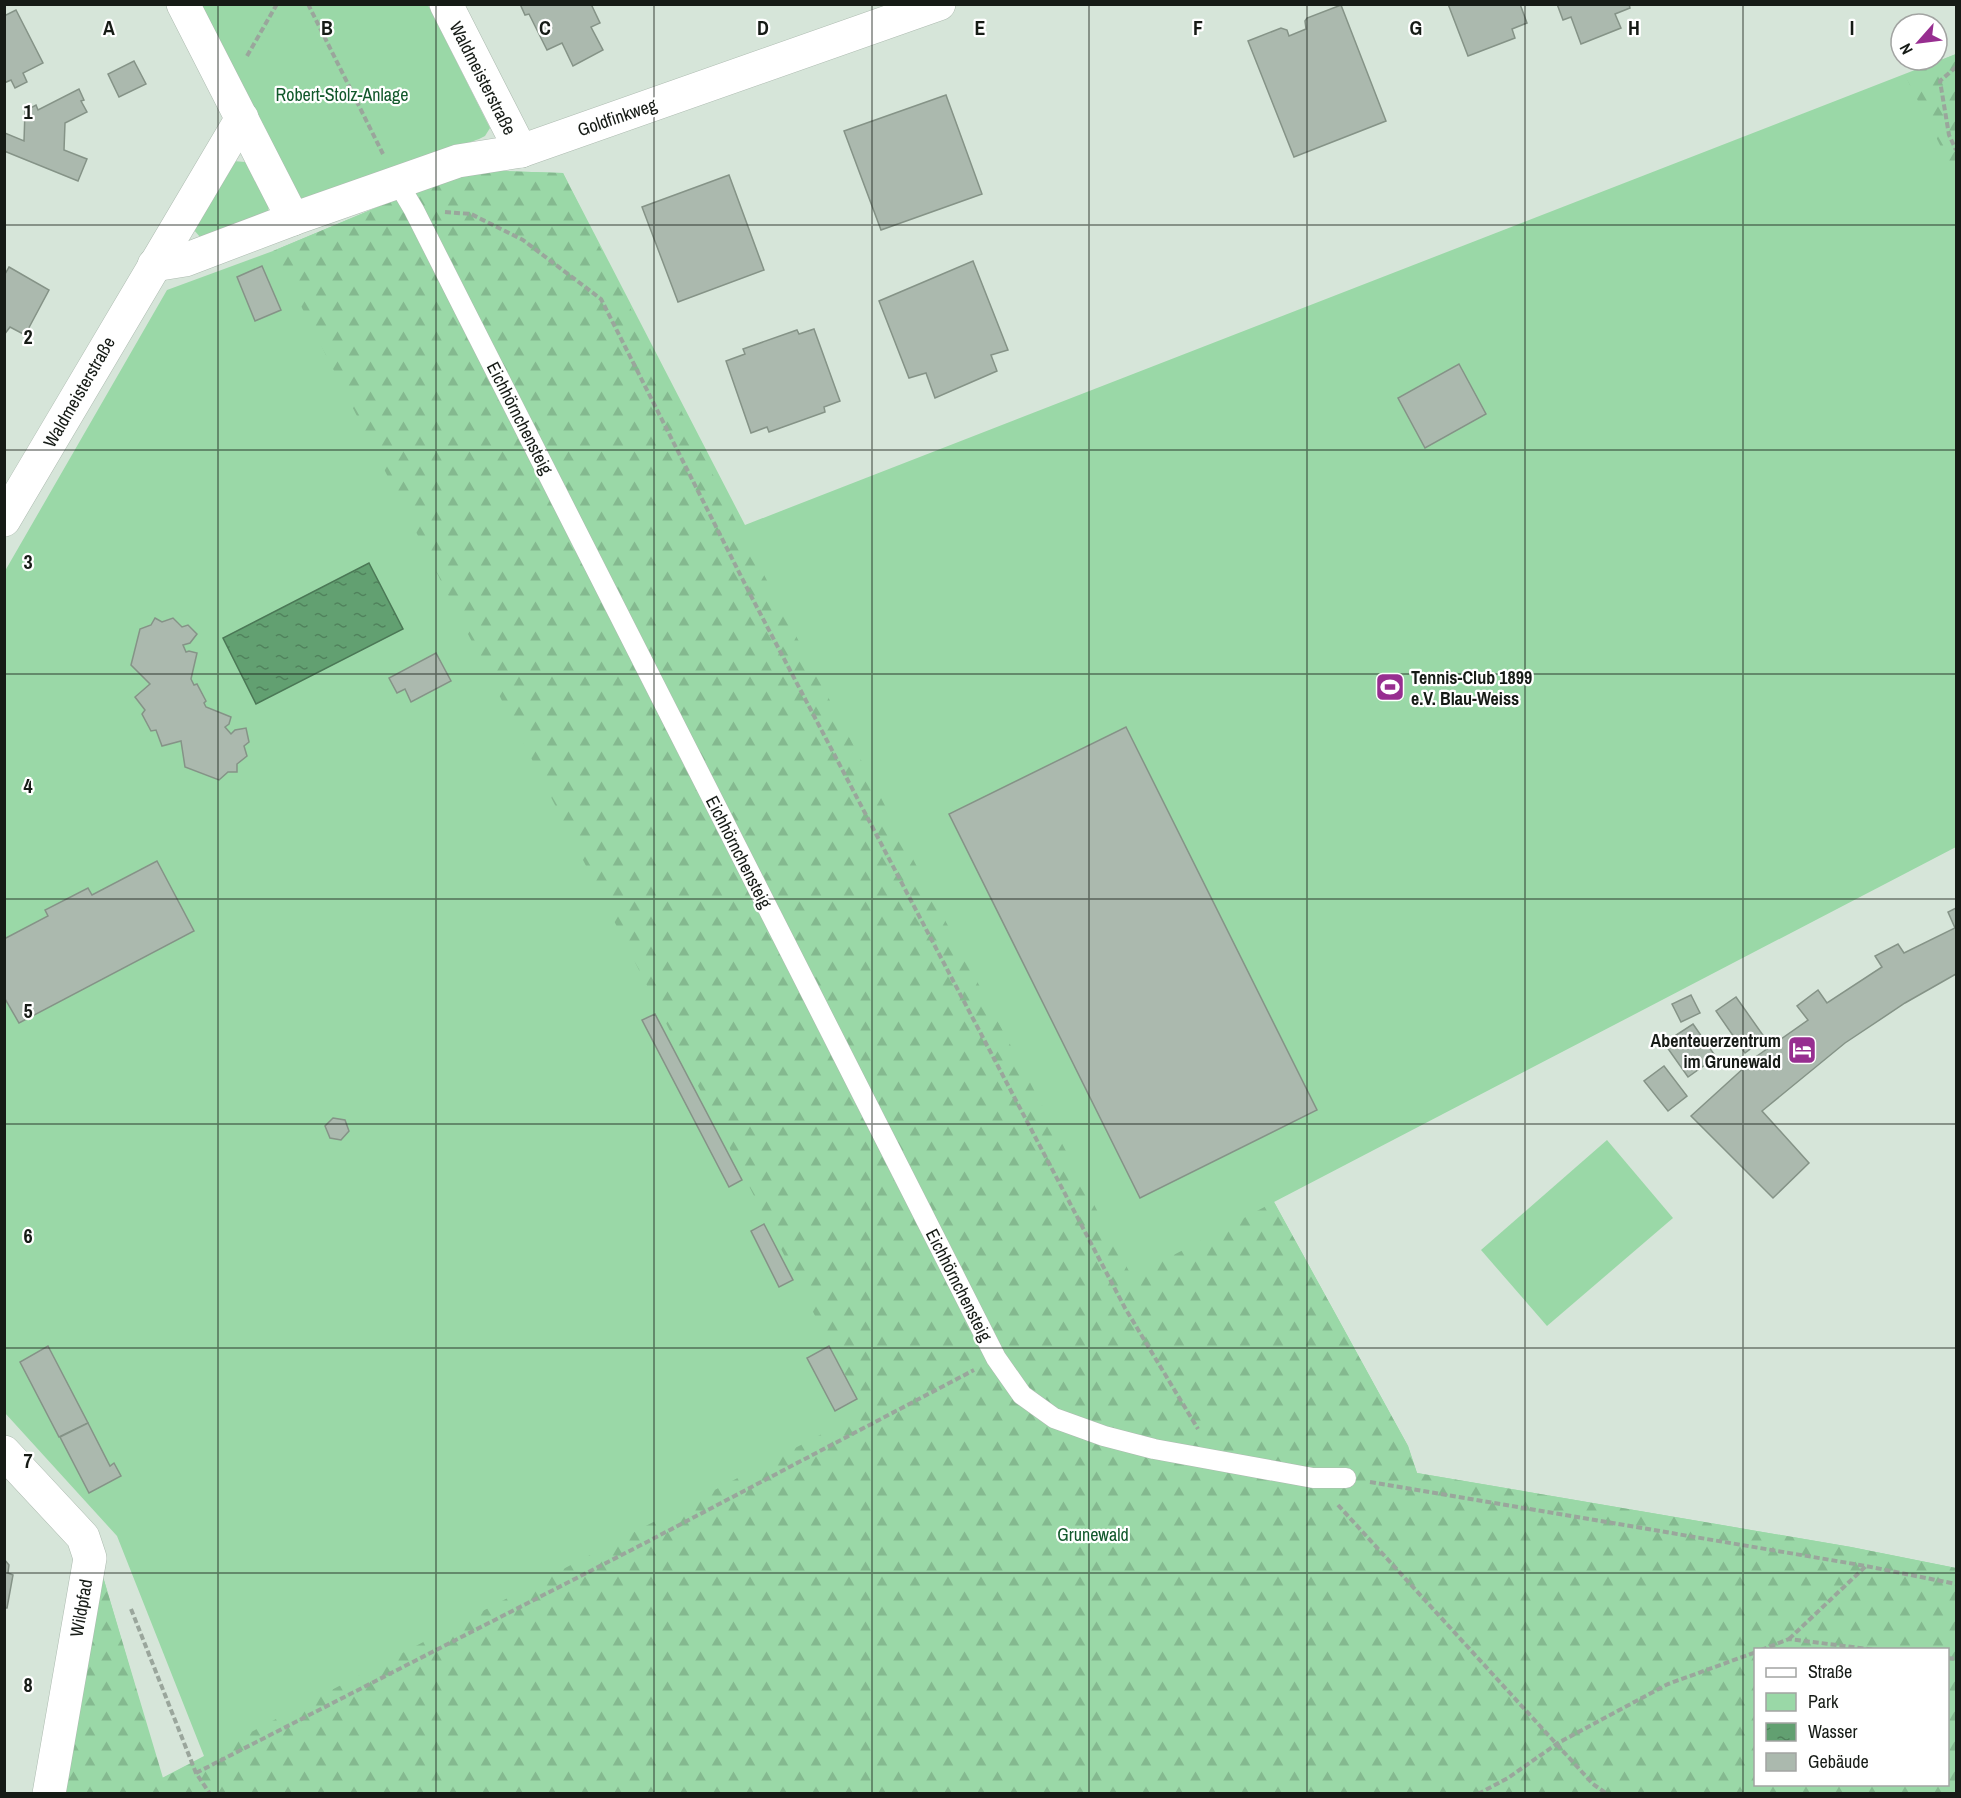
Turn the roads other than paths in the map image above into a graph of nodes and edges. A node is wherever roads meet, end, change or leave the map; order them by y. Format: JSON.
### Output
{"nodes":[{"id":1,"x":183,"y":4,"type":"edge"},
{"id":2,"x":446,"y":4,"type":"edge"},
{"id":3,"x":939,"y":4,"type":"edge"},
{"id":4,"x":235,"y":105,"type":"junction"},
{"id":5,"x":521,"y":151,"type":"junction"},
{"id":6,"x":406,"y":197,"type":"junction"},
{"id":7,"x":293,"y":219,"type":"junction"},
{"id":8,"x":154,"y":265,"type":"junction"},
{"id":9,"x":4,"y":520,"type":"edge"},
{"id":10,"x":4,"y":1452,"type":"edge"},
{"id":11,"x":1346,"y":1478,"type":"road end"},
{"id":12,"x":49,"y":1794,"type":"edge"}],
"edges":[{"from":1,"to":4,"type":"street"},
{"from":2,"to":5,"type":"street","name":"Waldmeisterstraße"},
{"from":3,"to":5,"type":"street","name":"Goldfinkweg"},
{"from":4,"to":7,"type":"street"},
{"from":4,"to":8,"type":"street","name":"Waldmeisterstraße"},
{"from":5,"to":6,"type":"street","name":"Goldfinkweg"},
{"from":6,"to":7,"type":"street","name":"Goldfinkweg"},
{"from":6,"to":11,"type":"lane","name":"Eichhörnchensteig"},
{"from":7,"to":8,"type":"street"},
{"from":8,"to":9,"type":"street","name":"Waldmeisterstraße"},
{"from":10,"to":12,"type":"street","name":"Wildpfad"}]}
